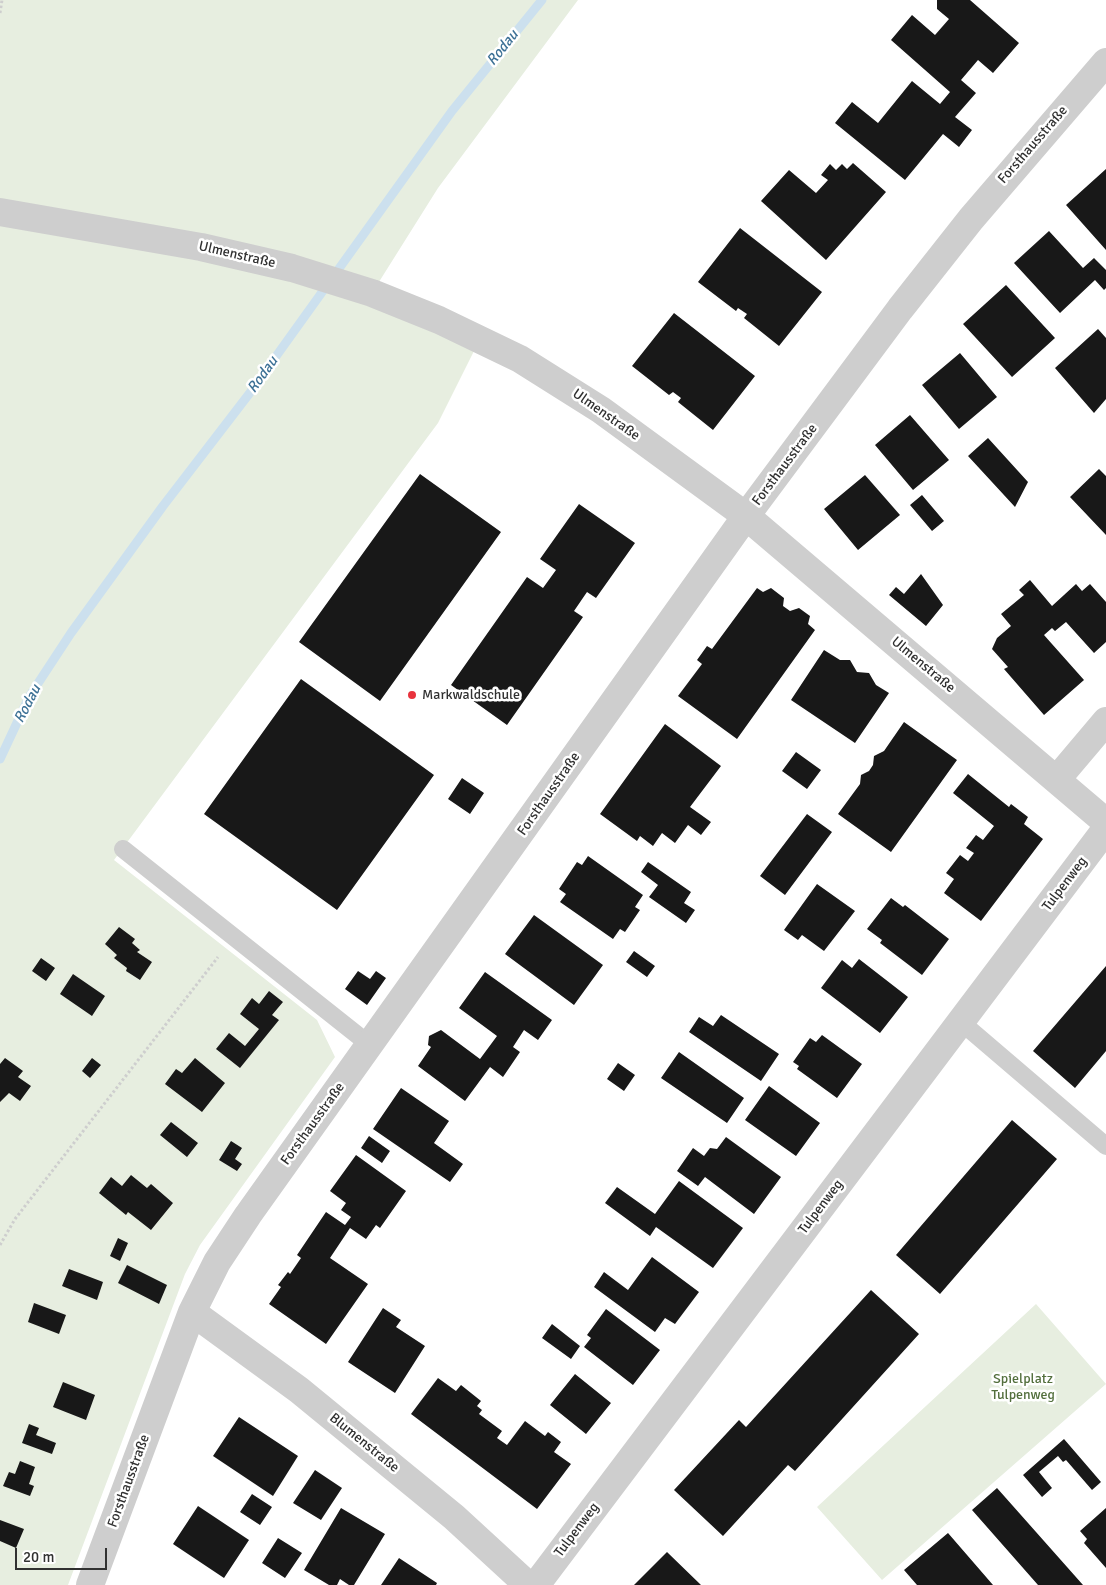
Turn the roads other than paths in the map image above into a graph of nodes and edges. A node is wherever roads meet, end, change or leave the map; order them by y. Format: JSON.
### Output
{"nodes":[{"id":1,"x":1106,"y":62,"type":"edge"},
{"id":2,"x":0,"y":212,"type":"edge"},
{"id":3,"x":746,"y":516,"type":"junction"},
{"id":4,"x":1106,"y":721,"type":"edge"},
{"id":5,"x":1057,"y":779,"type":"junction"},
{"id":6,"x":1106,"y":822,"type":"edge"},
{"id":7,"x":1106,"y":829,"type":"edge"},
{"id":8,"x":122,"y":849,"type":"dead end"},
{"id":9,"x":961,"y":1022,"type":"junction"},
{"id":10,"x":370,"y":1045,"type":"junction"},
{"id":11,"x":1106,"y":1146,"type":"edge"},
{"id":12,"x":192,"y":1312,"type":"junction"},
{"id":13,"x":90,"y":1585,"type":"edge"},
{"id":14,"x":528,"y":1585,"type":"edge"},
{"id":15,"x":536,"y":1585,"type":"edge"}],
"edges":[{"from":1,"to":3,"type":"street","name":"Forsthausstraße"},
{"from":2,"to":3,"type":"street","name":"Ulmenstraße"},
{"from":3,"to":5,"type":"street","name":"Ulmenstraße"},
{"from":3,"to":10,"type":"street","name":"Forsthausstraße"},
{"from":4,"to":5,"type":"street"},
{"from":5,"to":6,"type":"street","name":"Ulmenstraße"},
{"from":7,"to":9,"type":"street","name":"Tulpenweg"},
{"from":8,"to":10,"type":"lane"},
{"from":9,"to":11,"type":"lane"},
{"from":9,"to":15,"type":"street","name":"Tulpenweg"},
{"from":10,"to":12,"type":"street","name":"Forsthausstraße"},
{"from":12,"to":13,"type":"street","name":"Forsthausstraße"},
{"from":12,"to":14,"type":"street","name":"Blumenstraße"}]}
